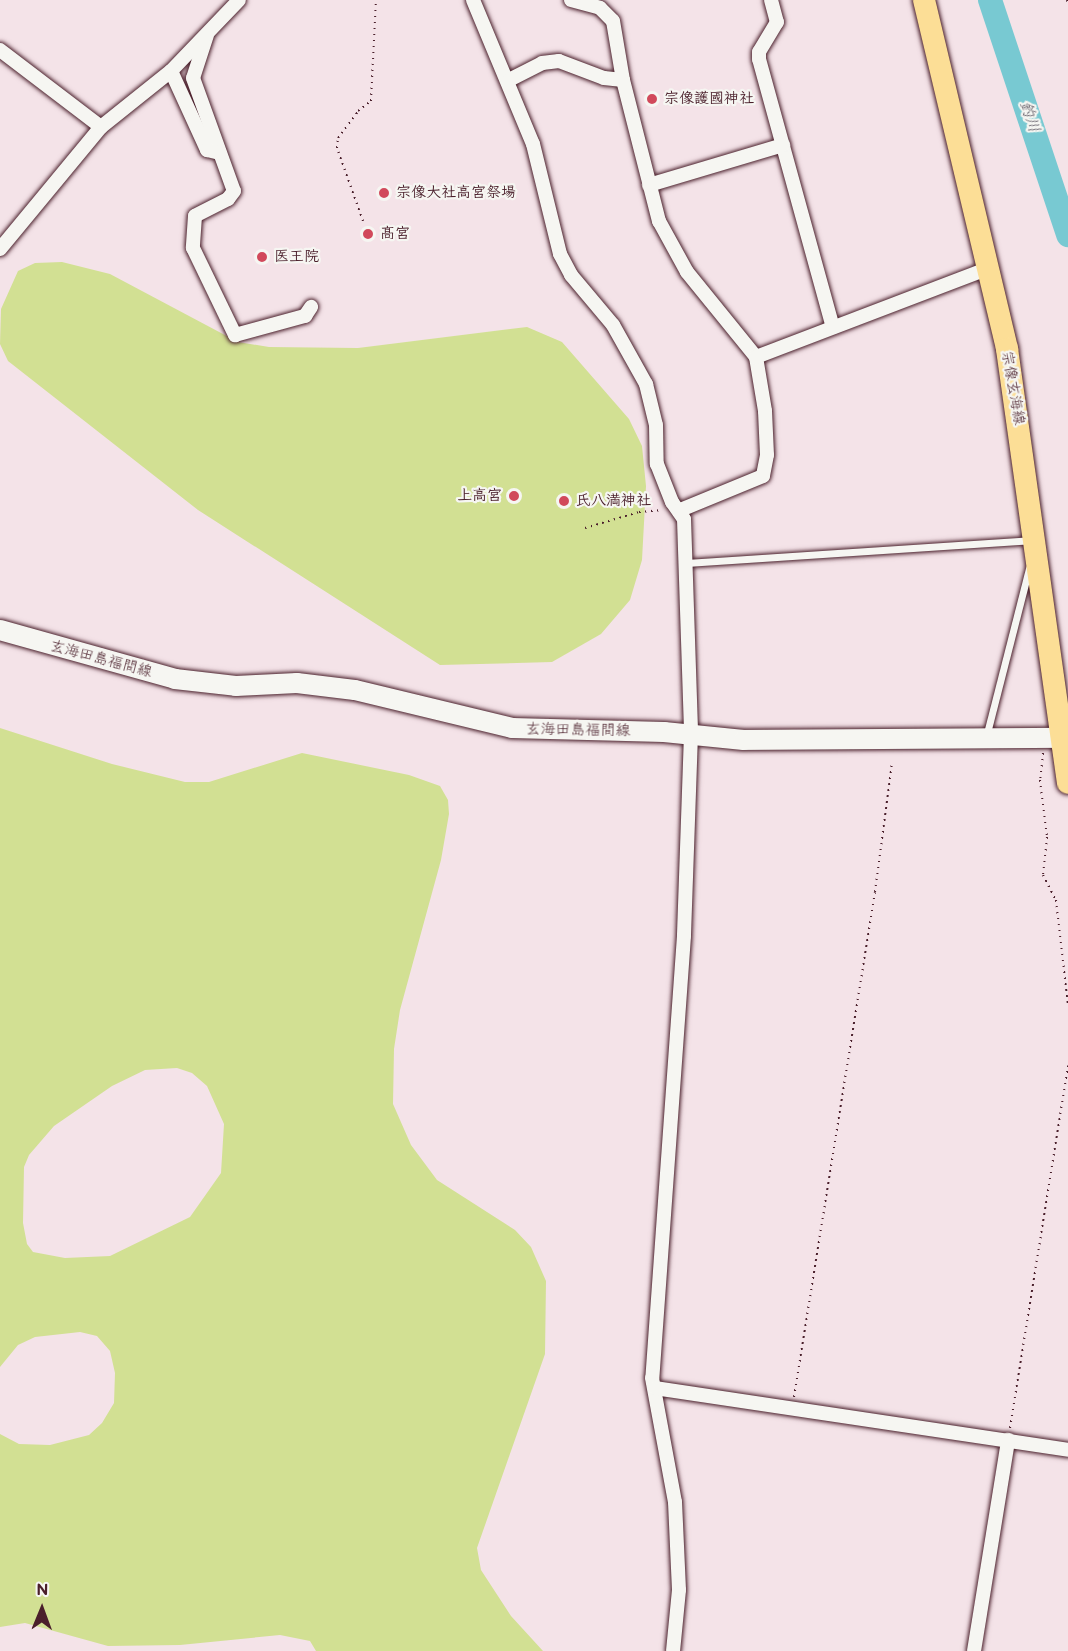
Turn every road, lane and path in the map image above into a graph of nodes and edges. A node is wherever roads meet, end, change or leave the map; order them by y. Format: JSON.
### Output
{"nodes":[{"id":1,"x":239,"y":0,"type":"edge"},
{"id":2,"x":376,"y":0,"type":"edge"},
{"id":3,"x":473,"y":0,"type":"edge"},
{"id":4,"x":571,"y":0,"type":"edge"},
{"id":5,"x":771,"y":0,"type":"edge"},
{"id":6,"x":924,"y":0,"type":"edge"},
{"id":7,"x":1067,"y":0,"type":"edge"},
{"id":8,"x":1068,"y":4,"type":"edge"},
{"id":9,"x":207,"y":35,"type":"junction"},
{"id":10,"x":0,"y":50,"type":"edge"},
{"id":11,"x":171,"y":71,"type":"junction"},
{"id":12,"x":509,"y":80,"type":"junction"},
{"id":13,"x":623,"y":80,"type":"junction"},
{"id":14,"x":101,"y":127,"type":"junction"},
{"id":15,"x":783,"y":145,"type":"junction"},
{"id":16,"x":220,"y":153,"type":"junction"},
{"id":17,"x":649,"y":185,"type":"junction"},
{"id":18,"x":363,"y":221,"type":"dead end"},
{"id":19,"x":0,"y":249,"type":"edge"},
{"id":20,"x":989,"y":268,"type":"junction"},
{"id":21,"x":311,"y":307,"type":"dead end"},
{"id":22,"x":833,"y":327,"type":"junction"},
{"id":23,"x":756,"y":357,"type":"junction"},
{"id":24,"x":680,"y":510,"type":"junction"},
{"id":25,"x":585,"y":528,"type":"dead end"},
{"id":26,"x":1035,"y":542,"type":"junction"},
{"id":27,"x":686,"y":563,"type":"junction"},
{"id":28,"x":0,"y":630,"type":"edge"},
{"id":29,"x":691,"y":734,"type":"junction"},
{"id":30,"x":986,"y":737,"type":"junction"},
{"id":31,"x":1054,"y":738,"type":"junction"},
{"id":32,"x":892,"y":762,"type":"dead end"},
{"id":33,"x":1068,"y":783,"type":"edge"},
{"id":34,"x":1068,"y":1006,"type":"edge"},
{"id":35,"x":1068,"y":1066,"type":"edge"},
{"id":36,"x":655,"y":1388,"type":"junction"},
{"id":37,"x":792,"y":1408,"type":"junction"},
{"id":38,"x":1008,"y":1440,"type":"junction"},
{"id":39,"x":1068,"y":1450,"type":"edge"},
{"id":40,"x":673,"y":1651,"type":"edge"},
{"id":41,"x":974,"y":1651,"type":"edge"}],
"edges":[{"from":1,"to":9,"type":"street"},
{"from":2,"to":18,"type":"path"},
{"from":3,"to":12,"type":"street"},
{"from":4,"to":13,"type":"street"},
{"from":5,"to":15,"type":"street"},
{"from":6,"to":20,"type":"main road","name":"宗像玄海線"},
{"from":7,"to":8,"type":"path"},
{"from":9,"to":11,"type":"street"},
{"from":9,"to":16,"type":"street"},
{"from":10,"to":14,"type":"street"},
{"from":11,"to":14,"type":"street"},
{"from":11,"to":16,"type":"street"},
{"from":12,"to":13,"type":"street"},
{"from":12,"to":24,"type":"street"},
{"from":13,"to":17,"type":"street"},
{"from":14,"to":19,"type":"street"},
{"from":15,"to":17,"type":"street"},
{"from":15,"to":22,"type":"street"},
{"from":16,"to":21,"type":"street"},
{"from":17,"to":23,"type":"street"},
{"from":20,"to":22,"type":"street"},
{"from":20,"to":26,"type":"main road","name":"宗像玄海線"},
{"from":22,"to":23,"type":"street"},
{"from":23,"to":24,"type":"street"},
{"from":24,"to":25,"type":"path"},
{"from":24,"to":27,"type":"street"},
{"from":26,"to":27,"type":"lane"},
{"from":26,"to":30,"type":"lane"},
{"from":26,"to":31,"type":"main road","name":"宗像玄海線"},
{"from":27,"to":29,"type":"street"},
{"from":28,"to":29,"type":"main road","name":"玄海田島福間線"},
{"from":29,"to":30,"type":"main road","name":"玄海田島福間線"},
{"from":29,"to":36,"type":"street"},
{"from":30,"to":31,"type":"main road","name":"玄海田島福間線"},
{"from":31,"to":33,"type":"main road","name":"宗像玄海線"},
{"from":31,"to":34,"type":"path"},
{"from":32,"to":37,"type":"path"},
{"from":35,"to":38,"type":"path"},
{"from":36,"to":37,"type":"street"},
{"from":36,"to":40,"type":"street"},
{"from":37,"to":38,"type":"street"},
{"from":38,"to":39,"type":"street"},
{"from":38,"to":41,"type":"street"}]}
